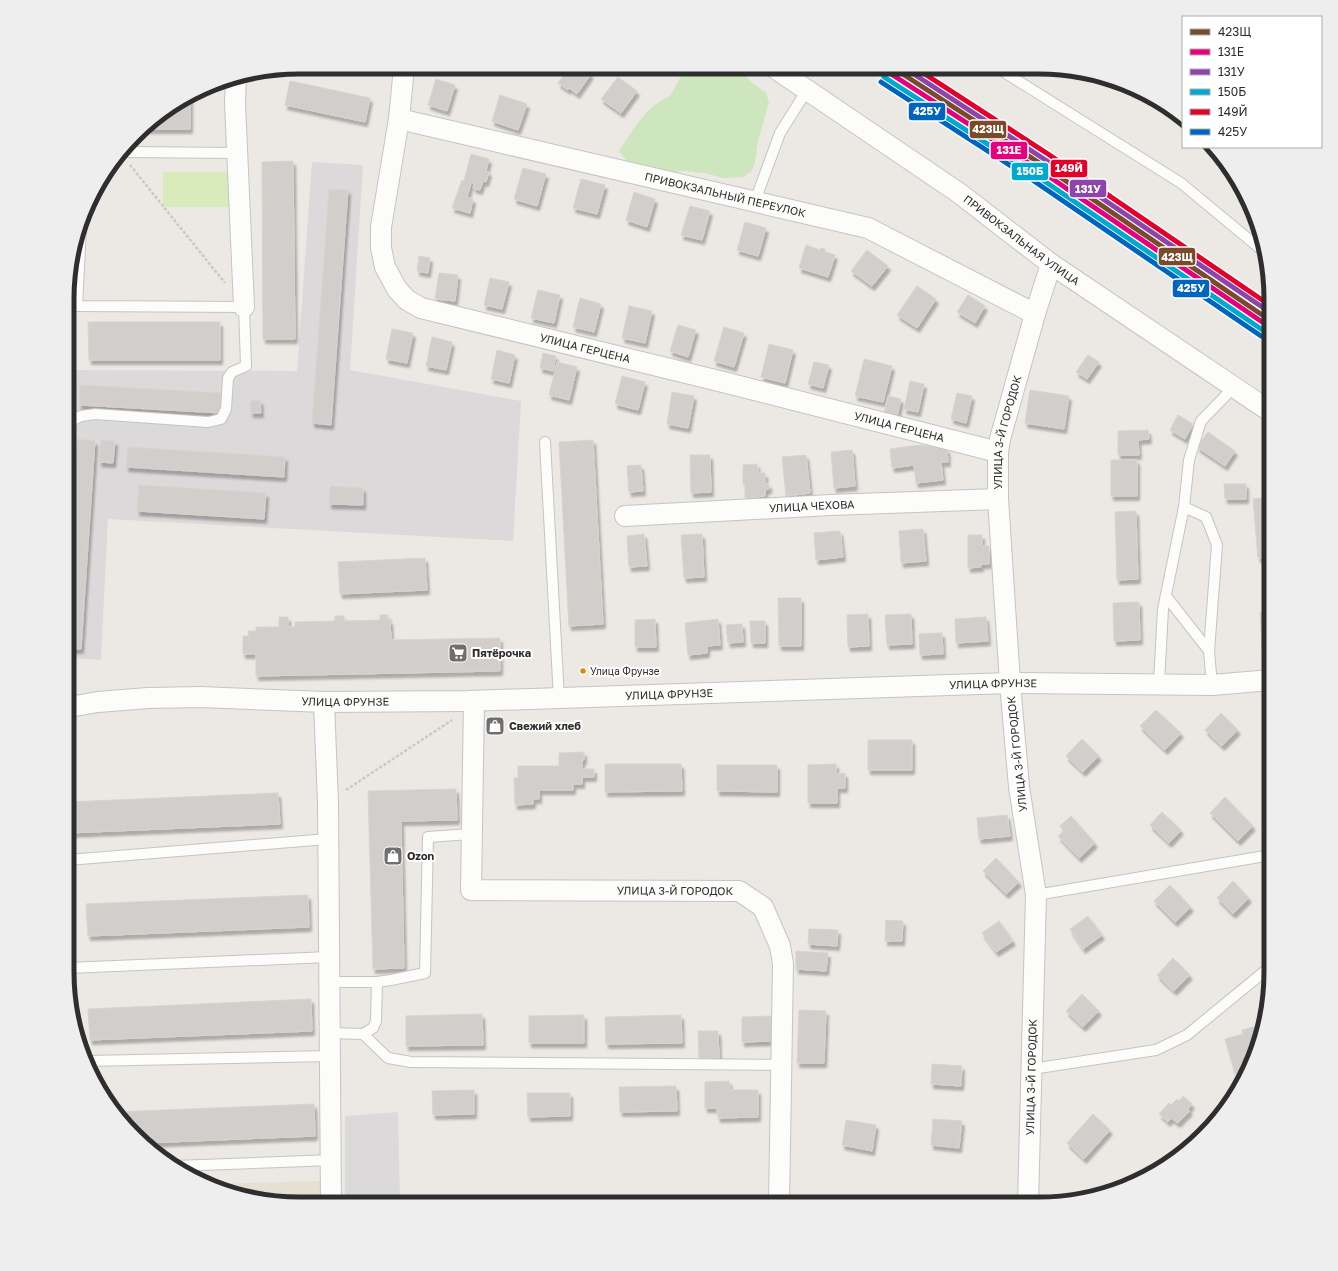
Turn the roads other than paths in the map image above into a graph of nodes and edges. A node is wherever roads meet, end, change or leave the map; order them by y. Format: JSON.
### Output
{"nodes":[{"id":1,"x":403,"y":74,"type":"edge"},
{"id":2,"x":783,"y":74,"type":"edge"},
{"id":3,"x":1006,"y":74,"type":"edge"},
{"id":4,"x":236,"y":83,"type":"edge"},
{"id":5,"x":807,"y":90,"type":"junction"},
{"id":6,"x":399,"y":119,"type":"junction"},
{"id":7,"x":237,"y":153,"type":"junction"},
{"id":8,"x":125,"y":156,"type":"edge"},
{"id":9,"x":755,"y":201,"type":"junction"},
{"id":10,"x":1257,"y":245,"type":"edge"},
{"id":11,"x":80,"y":247,"type":"edge"},
{"id":12,"x":1051,"y":264,"type":"junction"},
{"id":13,"x":244,"y":306,"type":"junction"},
{"id":14,"x":1035,"y":314,"type":"junction"},
{"id":15,"x":1234,"y":387,"type":"junction"},
{"id":16,"x":1264,"y":408,"type":"edge"},
{"id":17,"x":74,"y":419,"type":"edge"},
{"id":18,"x":546,"y":442,"type":"dead end"},
{"id":19,"x":998,"y":452,"type":"junction"},
{"id":20,"x":998,"y":499,"type":"junction"},
{"id":21,"x":1184,"y":507,"type":"junction"},
{"id":22,"x":625,"y":516,"type":"dead end"},
{"id":23,"x":1166,"y":596,"type":"junction"},
{"id":24,"x":1209,"y":651,"type":"junction"},
{"id":25,"x":1264,"y":681,"type":"edge"},
{"id":26,"x":1159,"y":683,"type":"junction"},
{"id":27,"x":1010,"y":684,"type":"junction"},
{"id":28,"x":1212,"y":685,"type":"junction"},
{"id":29,"x":559,"y":699,"type":"junction"},
{"id":30,"x":474,"y":701,"type":"junction"},
{"id":31,"x":324,"y":702,"type":"junction"},
{"id":32,"x":74,"y":706,"type":"edge"},
{"id":33,"x":471,"y":834,"type":"junction"},
{"id":34,"x":328,"y":839,"type":"junction"},
{"id":35,"x":1264,"y":856,"type":"edge"},
{"id":36,"x":74,"y":860,"type":"edge"},
{"id":37,"x":1036,"y":895,"type":"junction"},
{"id":38,"x":329,"y":957,"type":"junction"},
{"id":39,"x":74,"y":968,"type":"edge"},
{"id":40,"x":1264,"y":971,"type":"edge"},
{"id":41,"x":330,"y":982,"type":"junction"},
{"id":42,"x":377,"y":982,"type":"junction"},
{"id":43,"x":330,"y":1033,"type":"junction"},
{"id":44,"x":363,"y":1034,"type":"junction"},
{"id":45,"x":330,"y":1056,"type":"junction"},
{"id":46,"x":92,"y":1061,"type":"edge"},
{"id":47,"x":781,"y":1065,"type":"junction"},
{"id":48,"x":1032,"y":1069,"type":"junction"},
{"id":49,"x":332,"y":1160,"type":"junction"},
{"id":50,"x":184,"y":1166,"type":"edge"},
{"id":51,"x":331,"y":1197,"type":"edge"},
{"id":52,"x":779,"y":1197,"type":"edge"},
{"id":53,"x":1028,"y":1197,"type":"edge"}],
"edges":[{"from":1,"to":6,"type":"street","name":"УЛИЦА ГЕРЦЕНА"},
{"from":2,"to":5,"type":"street","name":"ПРИВОКЗАЛЬНАЯ УЛИЦА"},
{"from":3,"to":10,"type":"lane"},
{"from":4,"to":7,"type":"street"},
{"from":5,"to":9,"type":"lane"},
{"from":5,"to":12,"type":"street","name":"ПРИВОКЗАЛЬНАЯ УЛИЦА"},
{"from":6,"to":9,"type":"street","name":"ПРИВОКЗАЛЬНЫЙ ПЕРЕУЛОК"},
{"from":6,"to":19,"type":"street","name":"УЛИЦА ГЕРЦЕНА"},
{"from":7,"to":8,"type":"lane"},
{"from":7,"to":13,"type":"street"},
{"from":9,"to":14,"type":"street","name":"ПРИВОКЗАЛЬНЫЙ ПЕРЕУЛОК"},
{"from":11,"to":13,"type":"lane"},
{"from":12,"to":14,"type":"street","name":"УЛИЦА 3-Й ГОРОДОК"},
{"from":12,"to":15,"type":"street","name":"ПРИВОКЗАЛЬНАЯ УЛИЦА"},
{"from":13,"to":17,"type":"lane"},
{"from":14,"to":19,"type":"street","name":"УЛИЦА 3-Й ГОРОДОК"},
{"from":15,"to":16,"type":"street","name":"ПРИВОКЗАЛЬНАЯ УЛИЦА"},
{"from":15,"to":21,"type":"lane"},
{"from":18,"to":29,"type":"lane"},
{"from":19,"to":20,"type":"street","name":"УЛИЦА 3-Й ГОРОДОК"},
{"from":20,"to":22,"type":"street","name":"УЛИЦА ЧЕХОВА"},
{"from":20,"to":27,"type":"street","name":"УЛИЦА 3-Й ГОРОДОК"},
{"from":21,"to":23,"type":"lane"},
{"from":21,"to":24,"type":"lane"},
{"from":23,"to":24,"type":"lane"},
{"from":23,"to":26,"type":"lane"},
{"from":24,"to":28,"type":"lane"},
{"from":25,"to":28,"type":"street","name":"УЛИЦА ФРУНЗЕ"},
{"from":26,"to":27,"type":"street","name":"УЛИЦА ФРУНЗЕ"},
{"from":26,"to":28,"type":"street","name":"УЛИЦА ФРУНЗЕ"},
{"from":27,"to":29,"type":"street","name":"УЛИЦА ФРУНЗЕ"},
{"from":27,"to":37,"type":"street","name":"УЛИЦА 3-Й ГОРОДОК"},
{"from":29,"to":30,"type":"street","name":"УЛИЦА ФРУНЗЕ"},
{"from":30,"to":31,"type":"street","name":"УЛИЦА ФРУНЗЕ"},
{"from":30,"to":33,"type":"street","name":"УЛИЦА 3-Й ГОРОДОК"},
{"from":31,"to":32,"type":"street","name":"УЛИЦА ФРУНЗЕ"},
{"from":31,"to":34,"type":"street"},
{"from":33,"to":42,"type":"lane"},
{"from":33,"to":47,"type":"street","name":"УЛИЦА 3-Й ГОРОДОК"},
{"from":34,"to":36,"type":"lane"},
{"from":34,"to":38,"type":"street"},
{"from":35,"to":37,"type":"lane"},
{"from":37,"to":48,"type":"street","name":"УЛИЦА 3-Й ГОРОДОК"},
{"from":38,"to":39,"type":"lane"},
{"from":38,"to":41,"type":"street"},
{"from":40,"to":48,"type":"lane"},
{"from":41,"to":42,"type":"lane"},
{"from":41,"to":43,"type":"street"},
{"from":42,"to":44,"type":"lane"},
{"from":43,"to":44,"type":"lane"},
{"from":43,"to":45,"type":"street"},
{"from":44,"to":47,"type":"lane"},
{"from":45,"to":46,"type":"lane"},
{"from":45,"to":49,"type":"street"},
{"from":47,"to":52,"type":"street","name":"УЛИЦА 3-Й ГОРОДОК"},
{"from":48,"to":53,"type":"street","name":"УЛИЦА 3-Й ГОРОДОК"},
{"from":49,"to":50,"type":"lane"},
{"from":49,"to":51,"type":"street"}]}
